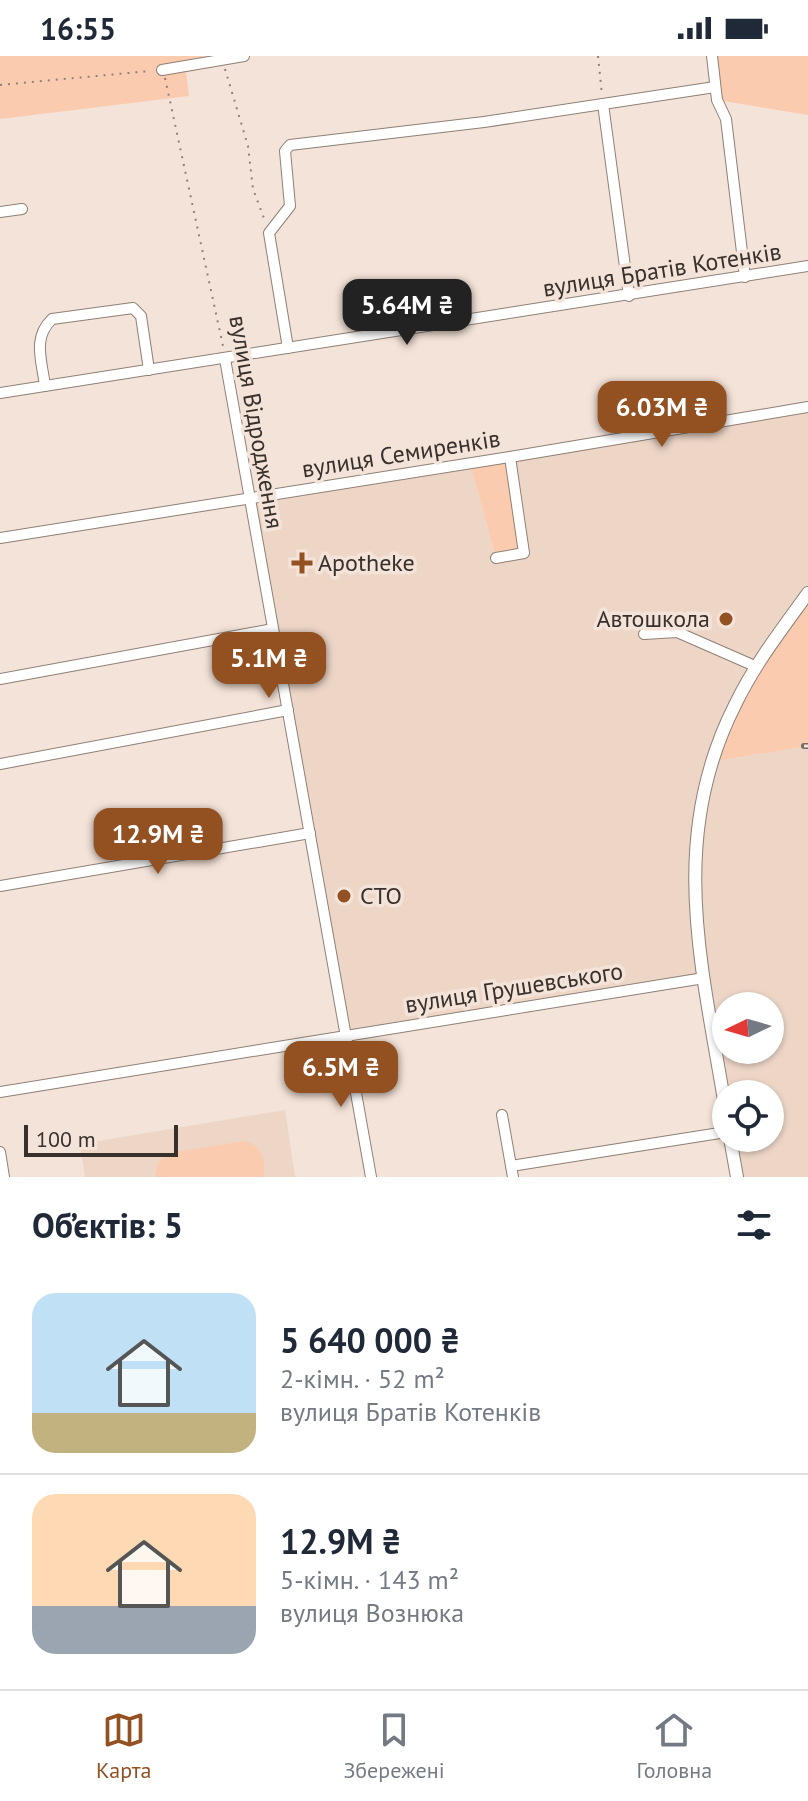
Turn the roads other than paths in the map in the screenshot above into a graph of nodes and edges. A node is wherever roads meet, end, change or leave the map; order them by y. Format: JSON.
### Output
{"nodes":[{"id":1,"x":244,"y":56,"type":"edge"},
{"id":2,"x":712,"y":56,"type":"edge"},
{"id":3,"x":162,"y":70,"type":"road end"},
{"id":4,"x":715,"y":87,"type":"junction"},
{"id":5,"x":603,"y":104,"type":"junction"},
{"id":6,"x":22,"y":209,"type":"dead end"},
{"id":7,"x":0,"y":212,"type":"edge"},
{"id":8,"x":808,"y":266,"type":"edge"},
{"id":9,"x":745,"y":277,"type":"junction"},
{"id":10,"x":629,"y":296,"type":"junction"},
{"id":11,"x":288,"y":348,"type":"junction"},
{"id":12,"x":225,"y":359,"type":"junction"},
{"id":13,"x":149,"y":370,"type":"junction"},
{"id":14,"x":45,"y":386,"type":"junction"},
{"id":15,"x":0,"y":393,"type":"edge"},
{"id":16,"x":808,"y":407,"type":"edge"},
{"id":17,"x":510,"y":457,"type":"junction"},
{"id":18,"x":250,"y":498,"type":"junction"},
{"id":19,"x":0,"y":538,"type":"edge"},
{"id":20,"x":496,"y":558,"type":"dead end"},
{"id":21,"x":808,"y":593,"type":"edge"},
{"id":22,"x":273,"y":629,"type":"junction"},
{"id":23,"x":644,"y":634,"type":"dead end"},
{"id":24,"x":757,"y":667,"type":"junction"},
{"id":25,"x":0,"y":679,"type":"edge"},
{"id":26,"x":288,"y":710,"type":"junction"},
{"id":27,"x":0,"y":764,"type":"edge"},
{"id":28,"x":310,"y":833,"type":"junction"},
{"id":29,"x":0,"y":886,"type":"edge"},
{"id":30,"x":704,"y":978,"type":"junction"},
{"id":31,"x":346,"y":1035,"type":"junction"},
{"id":32,"x":721,"y":1080,"type":"edge"},
{"id":33,"x":0,"y":1092,"type":"edge"},
{"id":34,"x":502,"y":1115,"type":"dead end"},
{"id":35,"x":712,"y":1135,"type":"edge"},
{"id":36,"x":0,"y":1152,"type":"edge"},
{"id":37,"x":733,"y":1152,"type":"edge"},
{"id":38,"x":512,"y":1172,"type":"edge"},
{"id":39,"x":4,"y":1177,"type":"edge"},
{"id":40,"x":371,"y":1177,"type":"edge"},
{"id":41,"x":737,"y":1177,"type":"edge"}],
"edges":[{"from":1,"to":3,"type":"street"},
{"from":2,"to":4,"type":"street"},
{"from":4,"to":5,"type":"street"},
{"from":4,"to":9,"type":"street"},
{"from":5,"to":10,"type":"street"},
{"from":5,"to":11,"type":"street"},
{"from":6,"to":7,"type":"street"},
{"from":8,"to":9,"type":"street","name":"вулиця Братів Котенків"},
{"from":9,"to":10,"type":"street","name":"вулиця Братів Котенків"},
{"from":10,"to":11,"type":"street","name":"вулиця Братів Котенків"},
{"from":11,"to":12,"type":"street","name":"вулиця Братів Котенків"},
{"from":12,"to":13,"type":"street","name":"вулиця Братів Котенків"},
{"from":12,"to":18,"type":"street","name":"вулиця Відродження"},
{"from":13,"to":14,"type":"street","name":"вулиця Братів Котенків"},
{"from":13,"to":14,"type":"street"},
{"from":14,"to":15,"type":"street","name":"вулиця Братів Котенків"},
{"from":16,"to":17,"type":"street","name":"вулиця Семиренків"},
{"from":17,"to":18,"type":"street","name":"вулиця Семиренків"},
{"from":17,"to":20,"type":"street"},
{"from":18,"to":19,"type":"street","name":"вулиця Семиренків"},
{"from":18,"to":22,"type":"street","name":"вулиця Відродження"},
{"from":21,"to":24,"type":"main road"},
{"from":22,"to":25,"type":"street"},
{"from":22,"to":26,"type":"street","name":"вулиця Відродження"},
{"from":23,"to":24,"type":"street"},
{"from":24,"to":30,"type":"main road"},
{"from":26,"to":27,"type":"street"},
{"from":26,"to":28,"type":"street","name":"вулиця Відродження"},
{"from":28,"to":29,"type":"street"},
{"from":28,"to":31,"type":"street","name":"вулиця Відродження"},
{"from":30,"to":31,"type":"street","name":"вулиця Грушевського"},
{"from":30,"to":32,"type":"main road"},
{"from":31,"to":33,"type":"street","name":"вулиця Грушевського"},
{"from":31,"to":40,"type":"street","name":"вулиця Відродження"},
{"from":34,"to":38,"type":"street"},
{"from":35,"to":38,"type":"street"},
{"from":36,"to":39,"type":"street"},
{"from":37,"to":41,"type":"main road"}]}
